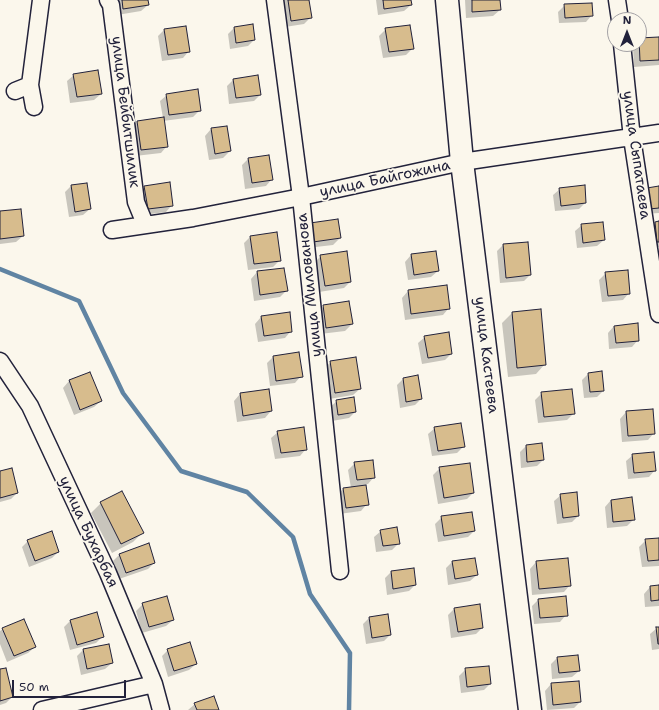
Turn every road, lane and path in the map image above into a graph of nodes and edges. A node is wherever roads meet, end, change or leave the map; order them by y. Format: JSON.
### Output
{"nodes":[{"id":1,"x":41,"y":0,"type":"edge"},
{"id":2,"x":108,"y":0,"type":"edge"},
{"id":3,"x":275,"y":0,"type":"edge"},
{"id":4,"x":447,"y":0,"type":"edge"},
{"id":5,"x":617,"y":0,"type":"edge"},
{"id":6,"x":619,"y":12,"type":"edge"},
{"id":7,"x":623,"y":52,"type":"edge"},
{"id":8,"x":30,"y":85,"type":"junction"},
{"id":9,"x":15,"y":91,"type":"dead end"},
{"id":10,"x":34,"y":107,"type":"dead end"},
{"id":11,"x":659,"y":133,"type":"edge"},
{"id":12,"x":632,"y":138,"type":"junction"},
{"id":13,"x":462,"y":162,"type":"junction"},
{"id":14,"x":301,"y":197,"type":"junction"},
{"id":15,"x":145,"y":224,"type":"junction"},
{"id":16,"x":112,"y":230,"type":"dead end"},
{"id":17,"x":659,"y":314,"type":"edge"},
{"id":18,"x":0,"y":361,"type":"edge"},
{"id":19,"x":340,"y":570,"type":"dead end"},
{"id":20,"x":154,"y":684,"type":"junction"},
{"id":21,"x":42,"y":710,"type":"edge"},
{"id":22,"x":161,"y":710,"type":"edge"},
{"id":23,"x":530,"y":710,"type":"edge"}],
"edges":[{"from":1,"to":8,"type":"street"},
{"from":2,"to":15,"type":"street","name":"улица Бейбитшилик"},
{"from":3,"to":14,"type":"street","name":"улица Милованова"},
{"from":4,"to":13,"type":"street","name":"улица Кастеева"},
{"from":5,"to":6,"type":"street"},
{"from":7,"to":12,"type":"street","name":"улица Сыпатаева"},
{"from":8,"to":9,"type":"street"},
{"from":8,"to":10,"type":"street"},
{"from":11,"to":12,"type":"street","name":"улица Байгожина"},
{"from":12,"to":13,"type":"street","name":"улица Байгожина"},
{"from":12,"to":17,"type":"street","name":"улица Сыпатаева"},
{"from":13,"to":14,"type":"street","name":"улица Байгожина"},
{"from":13,"to":23,"type":"street","name":"улица Кастеева"},
{"from":14,"to":15,"type":"street","name":"улица Байгожина"},
{"from":14,"to":19,"type":"street","name":"улица Милованова"},
{"from":15,"to":16,"type":"street","name":"улица Байгожина"},
{"from":18,"to":20,"type":"street","name":"улица Бухарбая"},
{"from":20,"to":21,"type":"street"},
{"from":20,"to":22,"type":"street","name":"улица Бухарбая"}]}
